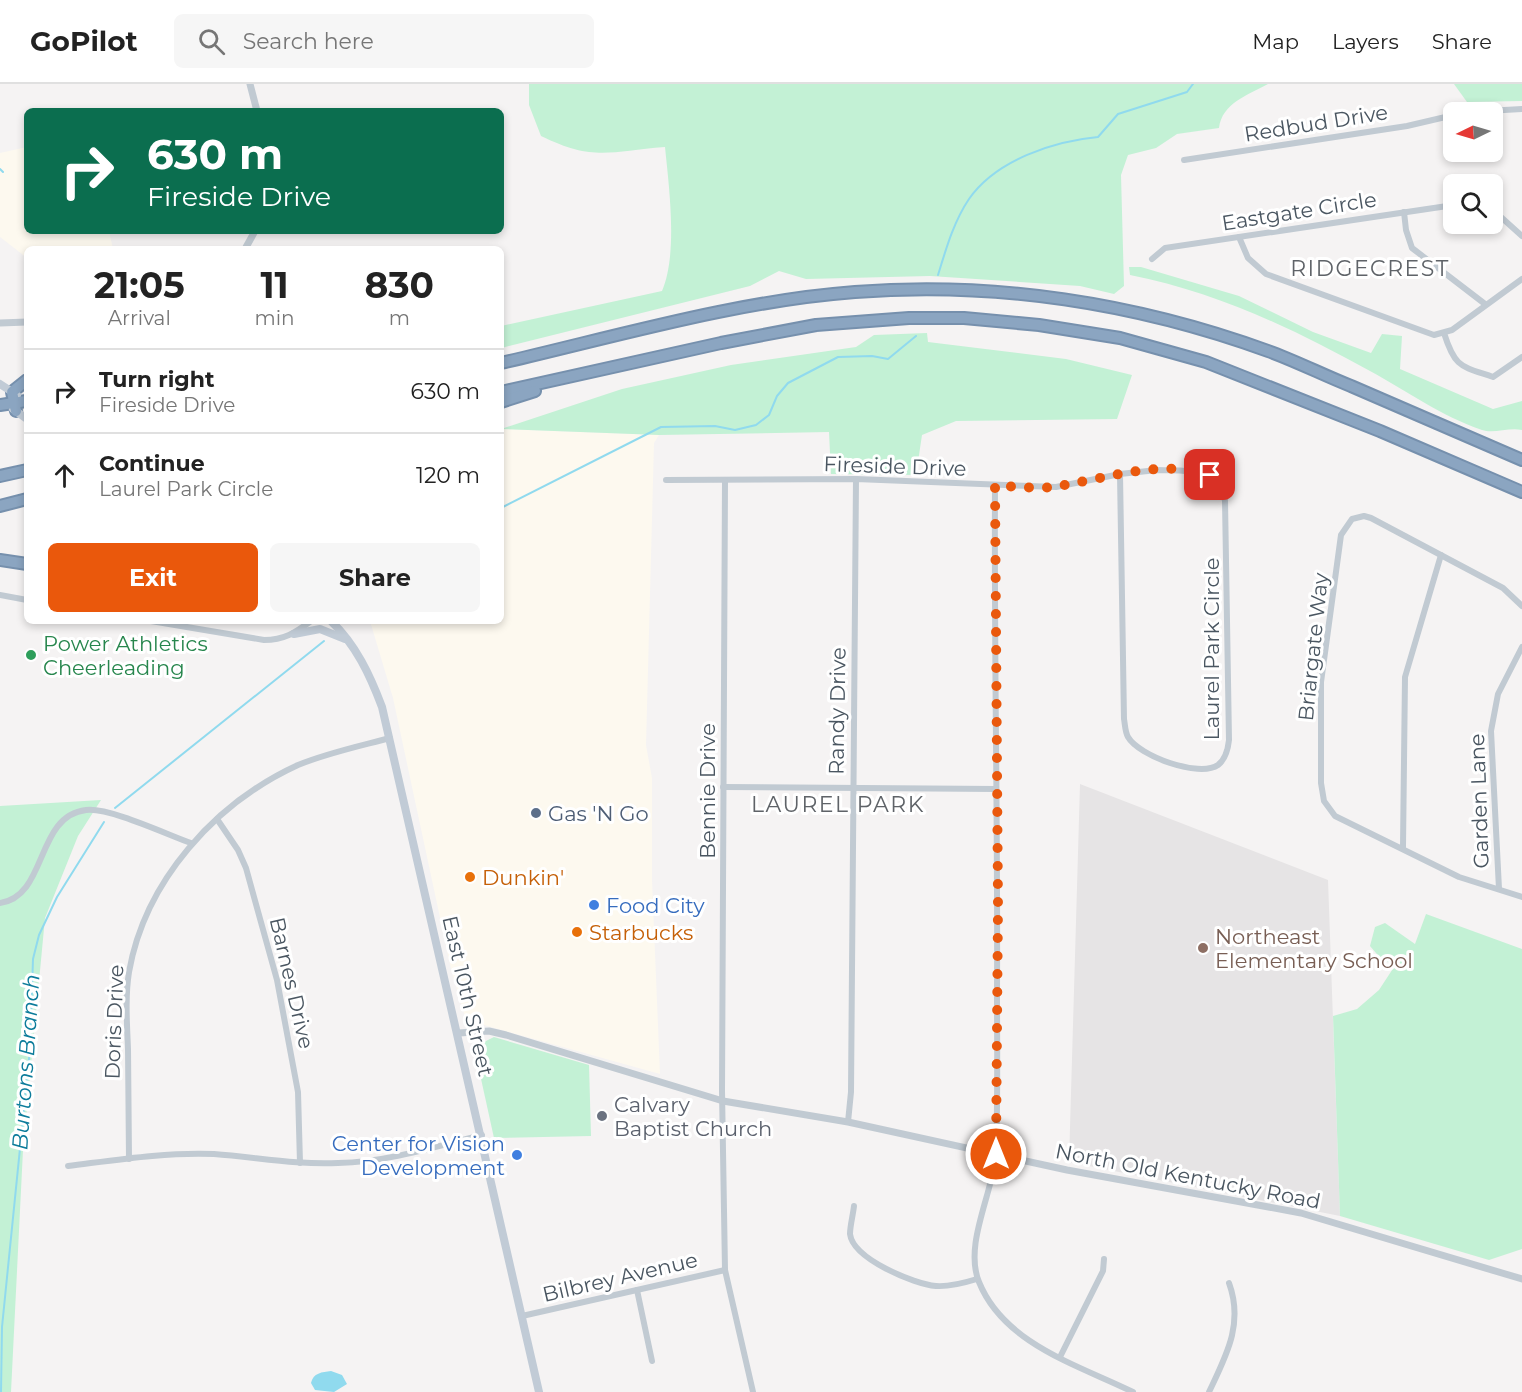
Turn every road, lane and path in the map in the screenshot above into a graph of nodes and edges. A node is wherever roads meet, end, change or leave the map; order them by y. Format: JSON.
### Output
{"nodes":[{"id":1,"x":250,"y":84,"type":"edge"},
{"id":2,"x":256,"y":108,"type":"edge"},
{"id":3,"x":1522,"y":110,"type":"edge"},
{"id":4,"x":1503,"y":111,"type":"edge"},
{"id":5,"x":1443,"y":118,"type":"edge"},
{"id":6,"x":1184,"y":160,"type":"dead end"},
{"id":7,"x":1443,"y":207,"type":"edge"},
{"id":8,"x":1404,"y":212,"type":"junction"},
{"id":9,"x":1503,"y":219,"type":"edge"},
{"id":10,"x":1522,"y":236,"type":"edge"},
{"id":11,"x":1239,"y":237,"type":"junction"},
{"id":12,"x":1152,"y":258,"type":"dead end"},
{"id":13,"x":1522,"y":279,"type":"edge"},
{"id":14,"x":1485,"y":304,"type":"junction"},
{"id":15,"x":24,"y":322,"type":"edge"},
{"id":16,"x":0,"y":323,"type":"edge"},
{"id":17,"x":1444,"y":333,"type":"junction"},
{"id":18,"x":1522,"y":357,"type":"edge"},
{"id":19,"x":504,"y":362,"type":"edge"},
{"id":20,"x":591,"y":372,"type":"junction"},
{"id":21,"x":24,"y":383,"type":"edge"},
{"id":22,"x":0,"y":384,"type":"edge"},
{"id":23,"x":504,"y":391,"type":"edge"},
{"id":24,"x":504,"y":401,"type":"edge"},
{"id":25,"x":8,"y":402,"type":"edge"},
{"id":26,"x":24,"y":402,"type":"edge"},
{"id":27,"x":24,"y":416,"type":"edge"},
{"id":28,"x":1522,"y":460,"type":"edge"},
{"id":29,"x":24,"y":471,"type":"edge"},
{"id":30,"x":1120,"y":474,"type":"junction"},
{"id":31,"x":0,"y":476,"type":"edge"},
{"id":32,"x":856,"y":479,"type":"junction"},
{"id":33,"x":666,"y":480,"type":"dead end"},
{"id":34,"x":725,"y":481,"type":"junction"},
{"id":35,"x":995,"y":486,"type":"junction"},
{"id":36,"x":1522,"y":492,"type":"edge"},
{"id":37,"x":24,"y":501,"type":"edge"},
{"id":38,"x":0,"y":506,"type":"edge"},
{"id":39,"x":1441,"y":555,"type":"junction"},
{"id":40,"x":0,"y":560,"type":"edge"},
{"id":41,"x":24,"y":564,"type":"edge"},
{"id":42,"x":0,"y":595,"type":"edge"},
{"id":43,"x":24,"y":599,"type":"edge"},
{"id":44,"x":1522,"y":606,"type":"edge"},
{"id":45,"x":169,"y":624,"type":"edge"},
{"id":46,"x":307,"y":624,"type":"edge"},
{"id":47,"x":334,"y":624,"type":"edge"},
{"id":48,"x":294,"y":634,"type":"junction"},
{"id":49,"x":352,"y":646,"type":"junction"},
{"id":50,"x":1522,"y":647,"type":"edge"},
{"id":51,"x":390,"y":738,"type":"junction"},
{"id":52,"x":723,"y":787,"type":"junction"},
{"id":53,"x":996,"y":789,"type":"junction"},
{"id":54,"x":853,"y":790,"type":"junction"},
{"id":55,"x":217,"y":819,"type":"junction"},
{"id":56,"x":191,"y":843,"type":"junction"},
{"id":57,"x":1403,"y":847,"type":"junction"},
{"id":58,"x":1499,"y":889,"type":"junction"},
{"id":59,"x":1522,"y":897,"type":"edge"},
{"id":60,"x":0,"y":903,"type":"edge"},
{"id":61,"x":459,"y":1033,"type":"junction"},
{"id":62,"x":723,"y":1101,"type":"junction"},
{"id":63,"x":848,"y":1122,"type":"junction"},
{"id":64,"x":482,"y":1136,"type":"junction"},
{"id":65,"x":996,"y":1154,"type":"junction"},
{"id":66,"x":129,"y":1159,"type":"junction"},
{"id":67,"x":300,"y":1163,"type":"junction"},
{"id":68,"x":68,"y":1166,"type":"dead end"},
{"id":69,"x":854,"y":1206,"type":"dead end"},
{"id":70,"x":1104,"y":1259,"type":"dead end"},
{"id":71,"x":725,"y":1270,"type":"junction"},
{"id":72,"x":977,"y":1279,"type":"junction"},
{"id":73,"x":1522,"y":1279,"type":"edge"},
{"id":74,"x":1229,"y":1283,"type":"dead end"},
{"id":75,"x":637,"y":1290,"type":"junction"},
{"id":76,"x":522,"y":1316,"type":"junction"},
{"id":77,"x":1060,"y":1357,"type":"junction"},
{"id":78,"x":652,"y":1361,"type":"dead end"},
{"id":79,"x":539,"y":1392,"type":"edge"},
{"id":80,"x":753,"y":1392,"type":"edge"},
{"id":81,"x":1133,"y":1392,"type":"edge"},
{"id":82,"x":1209,"y":1392,"type":"edge"}],
"edges":[{"from":1,"to":2,"type":"street"},
{"from":3,"to":4,"type":"street"},
{"from":5,"to":6,"type":"street","name":"Redbud Drive"},
{"from":7,"to":8,"type":"street","name":"Eastgate Circle"},
{"from":8,"to":11,"type":"street","name":"Eastgate Circle"},
{"from":8,"to":14,"type":"street"},
{"from":9,"to":10,"type":"street"},
{"from":11,"to":12,"type":"street","name":"Eastgate Circle"},
{"from":11,"to":17,"type":"street"},
{"from":13,"to":14,"type":"street"},
{"from":14,"to":17,"type":"street"},
{"from":15,"to":16,"type":"street"},
{"from":17,"to":18,"type":"street"},
{"from":19,"to":28,"type":"highway"},
{"from":20,"to":23,"type":"highway"},
{"from":20,"to":24,"type":"highway"},
{"from":20,"to":36,"type":"highway"},
{"from":21,"to":25,"type":"highway"},
{"from":22,"to":25,"type":"main road"},
{"from":25,"to":26,"type":"highway"},
{"from":25,"to":27,"type":"main road"},
{"from":29,"to":31,"type":"highway"},
{"from":30,"to":30,"type":"street","name":"Laurel Park Circle"},
{"from":30,"to":35,"type":"street","name":"Fireside Drive"},
{"from":32,"to":34,"type":"street","name":"Fireside Drive"},
{"from":32,"to":35,"type":"street","name":"Fireside Drive"},
{"from":32,"to":54,"type":"street","name":"Randy Drive"},
{"from":33,"to":34,"type":"street","name":"Fireside Drive"},
{"from":34,"to":52,"type":"street","name":"Bennie Drive"},
{"from":35,"to":53,"type":"street"},
{"from":37,"to":38,"type":"highway"},
{"from":39,"to":44,"type":"street"},
{"from":39,"to":57,"type":"street"},
{"from":39,"to":57,"type":"street","name":"Briargate Way"},
{"from":40,"to":41,"type":"highway"},
{"from":42,"to":43,"type":"street"},
{"from":45,"to":48,"type":"street"},
{"from":46,"to":48,"type":"street"},
{"from":47,"to":49,"type":"main road","name":"East 10th Street"},
{"from":48,"to":49,"type":"main road"},
{"from":49,"to":51,"type":"main road","name":"East 10th Street"},
{"from":50,"to":58,"type":"street","name":"Garden Lane"},
{"from":51,"to":55,"type":"street","name":"Doris Drive"},
{"from":51,"to":61,"type":"main road","name":"East 10th Street"},
{"from":52,"to":54,"type":"street"},
{"from":52,"to":62,"type":"street","name":"Bennie Drive"},
{"from":53,"to":54,"type":"street"},
{"from":53,"to":65,"type":"street"},
{"from":54,"to":63,"type":"street","name":"Randy Drive"},
{"from":55,"to":56,"type":"street","name":"Doris Drive"},
{"from":55,"to":67,"type":"street","name":"Barnes Drive"},
{"from":56,"to":60,"type":"street"},
{"from":56,"to":66,"type":"street","name":"Doris Drive"},
{"from":57,"to":58,"type":"street","name":"Briargate Way"},
{"from":58,"to":59,"type":"street","name":"Briargate Way"},
{"from":61,"to":62,"type":"street","name":"North Old Kentucky Road"},
{"from":61,"to":64,"type":"main road","name":"East 10th Street"},
{"from":62,"to":63,"type":"street","name":"North Old Kentucky Road"},
{"from":62,"to":71,"type":"street","name":"Bennie Drive"},
{"from":63,"to":65,"type":"street","name":"North Old Kentucky Road"},
{"from":64,"to":67,"type":"street"},
{"from":64,"to":76,"type":"main road","name":"East 10th Street"},
{"from":65,"to":72,"type":"street"},
{"from":65,"to":73,"type":"street","name":"North Old Kentucky Road"},
{"from":66,"to":67,"type":"street"},
{"from":66,"to":68,"type":"street"},
{"from":69,"to":72,"type":"street"},
{"from":70,"to":77,"type":"street"},
{"from":71,"to":75,"type":"street","name":"Bilbrey Avenue"},
{"from":71,"to":80,"type":"street","name":"Bennie Drive"},
{"from":72,"to":77,"type":"street"},
{"from":74,"to":82,"type":"street"},
{"from":75,"to":76,"type":"street","name":"Bilbrey Avenue"},
{"from":75,"to":78,"type":"street"},
{"from":76,"to":79,"type":"main road","name":"East 10th Street"},
{"from":77,"to":81,"type":"street"}]}
